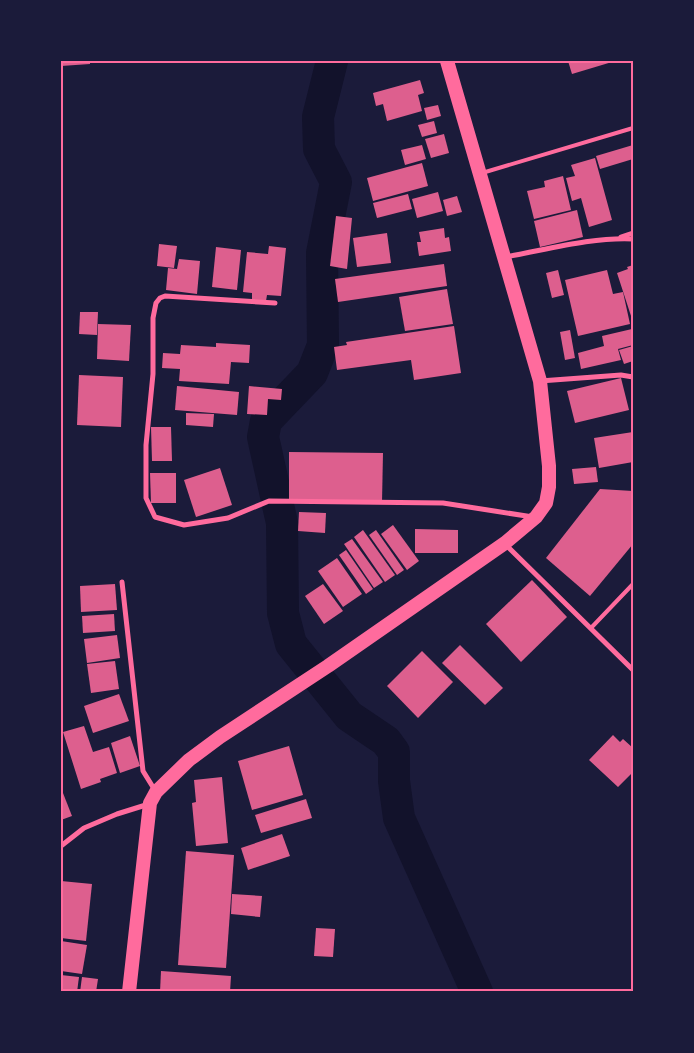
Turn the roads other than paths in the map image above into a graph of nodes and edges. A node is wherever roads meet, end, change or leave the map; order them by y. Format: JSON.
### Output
{"nodes":[{"id":1,"x":447,"y":61,"type":"edge"},
{"id":2,"x":633,"y":128,"type":"edge"},
{"id":3,"x":480,"y":174,"type":"junction"},
{"id":4,"x":633,"y":233,"type":"edge"},
{"id":5,"x":618,"y":238,"type":"junction"},
{"id":6,"x":633,"y":239,"type":"edge"},
{"id":7,"x":504,"y":257,"type":"junction"},
{"id":8,"x":275,"y":303,"type":"dead end"},
{"id":9,"x":633,"y":377,"type":"edge"},
{"id":10,"x":540,"y":382,"type":"junction"},
{"id":11,"x":536,"y":517,"type":"junction"},
{"id":12,"x":505,"y":544,"type":"junction"},
{"id":13,"x":122,"y":582,"type":"dead end"},
{"id":14,"x":633,"y":584,"type":"edge"},
{"id":15,"x":591,"y":628,"type":"junction"},
{"id":16,"x":633,"y":670,"type":"edge"},
{"id":17,"x":153,"y":798,"type":"junction"},
{"id":18,"x":61,"y":846,"type":"edge"},
{"id":19,"x":129,"y":992,"type":"edge"}],
"edges":[{"from":1,"to":3,"type":"highway"},
{"from":2,"to":3,"type":"lane"},
{"from":3,"to":7,"type":"highway"},
{"from":4,"to":5,"type":"street"},
{"from":5,"to":6,"type":"street"},
{"from":5,"to":7,"type":"street"},
{"from":7,"to":10,"type":"highway"},
{"from":8,"to":11,"type":"street"},
{"from":9,"to":10,"type":"street"},
{"from":10,"to":11,"type":"highway"},
{"from":11,"to":12,"type":"highway"},
{"from":12,"to":15,"type":"street"},
{"from":12,"to":17,"type":"highway"},
{"from":13,"to":17,"type":"street"},
{"from":14,"to":15,"type":"lane"},
{"from":15,"to":16,"type":"street"},
{"from":17,"to":18,"type":"street"},
{"from":17,"to":19,"type":"highway"}]}
